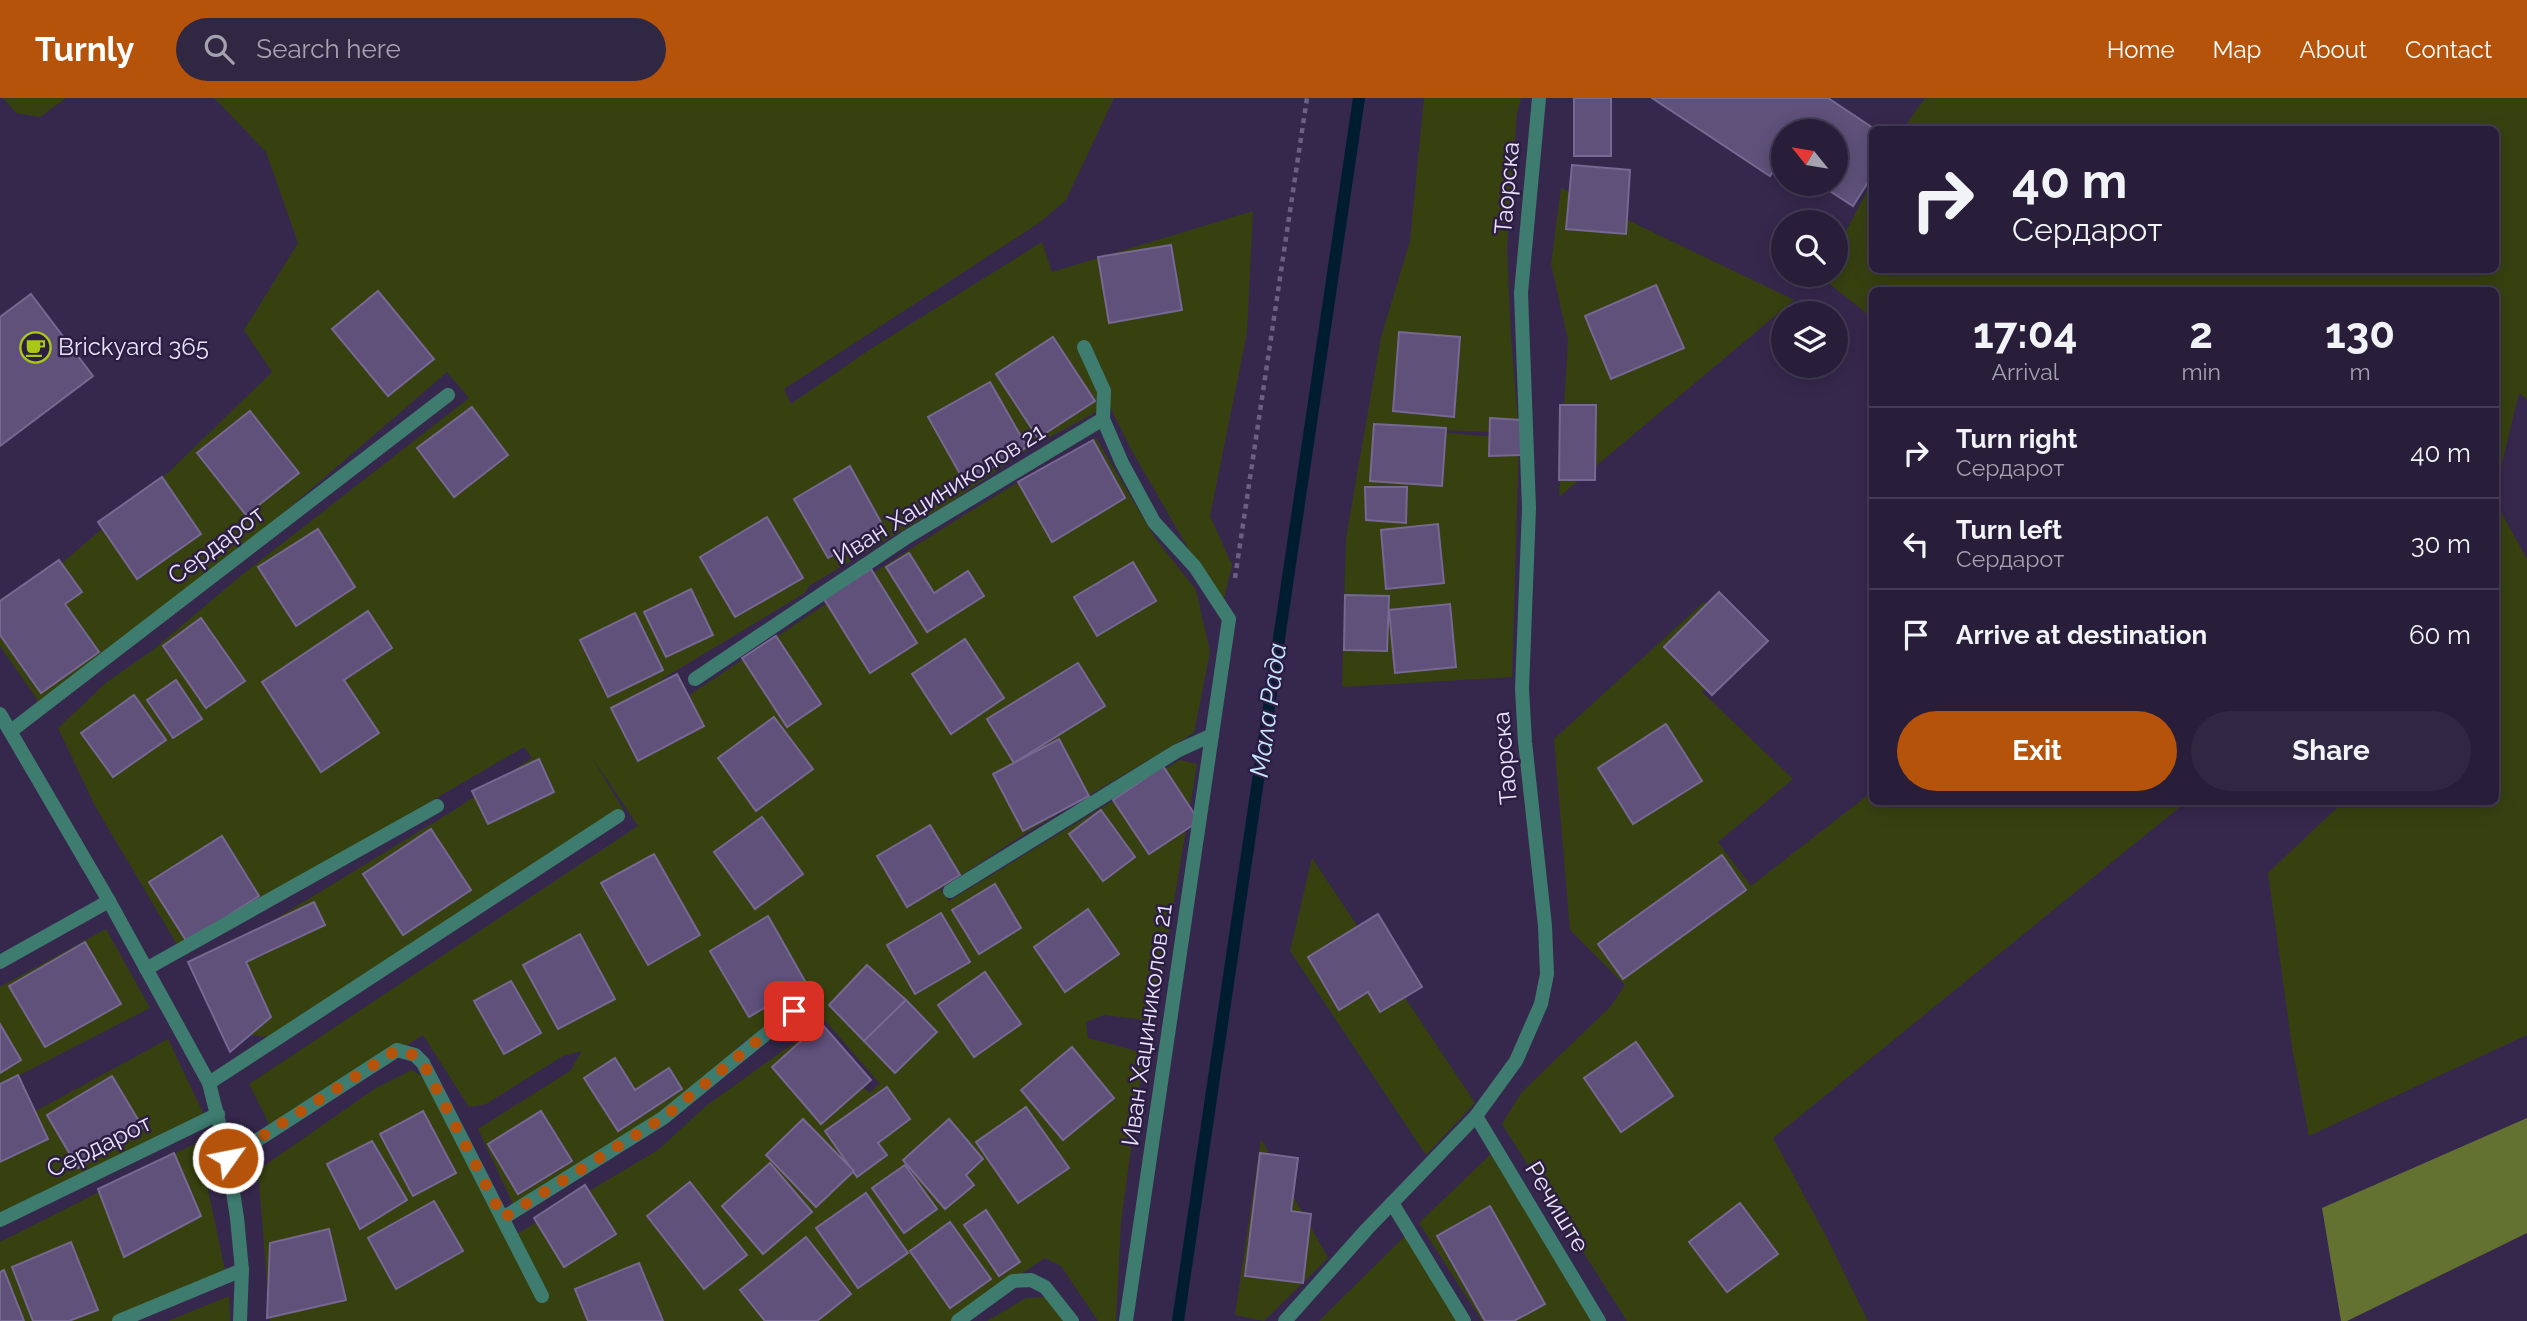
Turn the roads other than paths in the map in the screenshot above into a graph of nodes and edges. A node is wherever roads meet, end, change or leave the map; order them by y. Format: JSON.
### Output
{"nodes":[{"id":1,"x":1539,"y":98,"type":"edge"},
{"id":2,"x":1084,"y":347,"type":"dead end"},
{"id":3,"x":449,"y":395,"type":"dead end"},
{"id":4,"x":1103,"y":419,"type":"junction"},
{"id":5,"x":695,"y":679,"type":"dead end"},
{"id":6,"x":0,"y":715,"type":"edge"},
{"id":7,"x":11,"y":731,"type":"junction"},
{"id":8,"x":1212,"y":735,"type":"junction"},
{"id":9,"x":437,"y":806,"type":"dead end"},
{"id":10,"x":618,"y":816,"type":"dead end"},
{"id":11,"x":950,"y":891,"type":"dead end"},
{"id":12,"x":109,"y":901,"type":"junction"},
{"id":13,"x":0,"y":962,"type":"edge"},
{"id":14,"x":146,"y":969,"type":"junction"},
{"id":15,"x":794,"y":1011,"type":"dead end"},
{"id":16,"x":209,"y":1083,"type":"junction"},
{"id":17,"x":218,"y":1114,"type":"junction"},
{"id":18,"x":1476,"y":1116,"type":"junction"},
{"id":19,"x":228,"y":1158,"type":"junction"},
{"id":20,"x":1392,"y":1203,"type":"junction"},
{"id":21,"x":503,"y":1218,"type":"junction"},
{"id":22,"x":0,"y":1220,"type":"edge"},
{"id":23,"x":243,"y":1270,"type":"junction"},
{"id":24,"x":542,"y":1296,"type":"dead end"},
{"id":25,"x":119,"y":1321,"type":"edge"},
{"id":26,"x":240,"y":1321,"type":"edge"},
{"id":27,"x":958,"y":1321,"type":"edge"},
{"id":28,"x":1072,"y":1321,"type":"edge"},
{"id":29,"x":1126,"y":1321,"type":"edge"},
{"id":30,"x":1285,"y":1321,"type":"edge"},
{"id":31,"x":1464,"y":1321,"type":"edge"},
{"id":32,"x":1599,"y":1321,"type":"edge"}],
"edges":[{"from":1,"to":18,"type":"street","name":"Таорска"},
{"from":2,"to":4,"type":"street"},
{"from":3,"to":7,"type":"street","name":"Сердарот"},
{"from":4,"to":5,"type":"street","name":"Иван Хаџиниколов 21"},
{"from":4,"to":8,"type":"street","name":"Иван Хаџиниколов 21"},
{"from":6,"to":7,"type":"street"},
{"from":7,"to":12,"type":"street"},
{"from":8,"to":11,"type":"street"},
{"from":8,"to":29,"type":"street","name":"Иван Хаџиниколов 21"},
{"from":9,"to":14,"type":"street"},
{"from":10,"to":16,"type":"street"},
{"from":12,"to":13,"type":"street"},
{"from":12,"to":14,"type":"street"},
{"from":14,"to":16,"type":"street"},
{"from":15,"to":21,"type":"street"},
{"from":16,"to":17,"type":"street"},
{"from":17,"to":19,"type":"street"},
{"from":17,"to":22,"type":"street","name":"Сердарот"},
{"from":18,"to":20,"type":"street","name":"Таорска"},
{"from":18,"to":32,"type":"street","name":"Речиште"},
{"from":19,"to":21,"type":"street"},
{"from":19,"to":23,"type":"street"},
{"from":20,"to":30,"type":"street","name":"Таорска"},
{"from":20,"to":31,"type":"street"},
{"from":21,"to":24,"type":"street"},
{"from":23,"to":25,"type":"street"},
{"from":23,"to":26,"type":"street"},
{"from":27,"to":28,"type":"street"}]}
